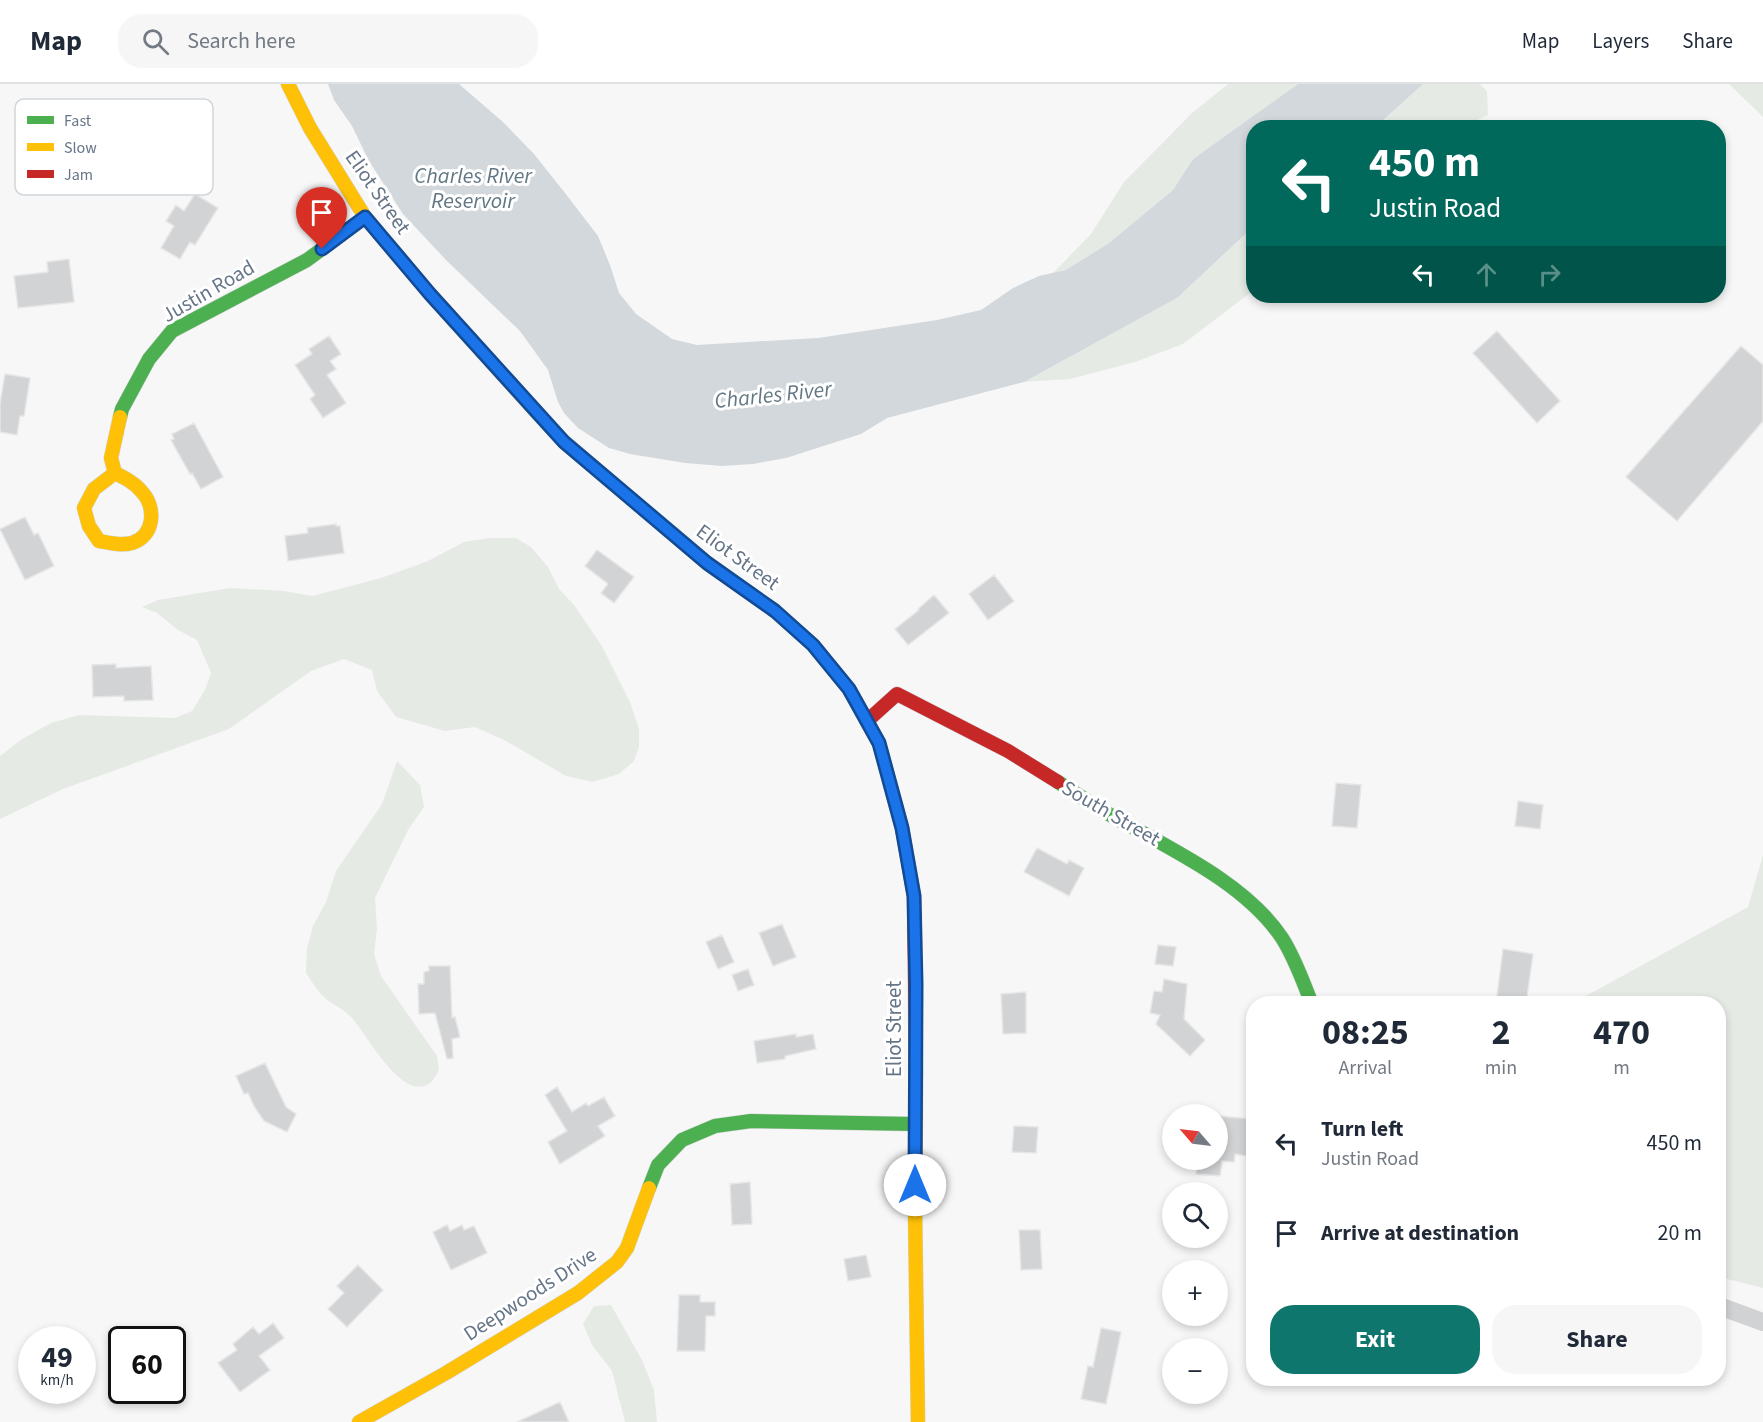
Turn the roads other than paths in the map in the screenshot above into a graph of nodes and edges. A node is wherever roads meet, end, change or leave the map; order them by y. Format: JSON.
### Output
{"nodes":[{"id":1,"x":288,"y":84,"type":"edge"},
{"id":2,"x":365,"y":217,"type":"junction"},
{"id":3,"x":115,"y":473,"type":"junction"},
{"id":4,"x":867,"y":721,"type":"junction"},
{"id":5,"x":1309,"y":996,"type":"edge"},
{"id":6,"x":914,"y":1124,"type":"junction"},
{"id":7,"x":1726,"y":1309,"type":"edge"},
{"id":8,"x":1763,"y":1322,"type":"edge"},
{"id":9,"x":359,"y":1422,"type":"edge"},
{"id":10,"x":918,"y":1422,"type":"edge"}],
"edges":[{"from":1,"to":2,"type":"street","name":"Eliot Street"},
{"from":2,"to":3,"type":"street","name":"Justin Road"},
{"from":2,"to":4,"type":"street","name":"Eliot Street"},
{"from":3,"to":3,"type":"street"},
{"from":4,"to":5,"type":"street","name":"South Street"},
{"from":4,"to":6,"type":"street","name":"Eliot Street"},
{"from":6,"to":9,"type":"street","name":"Deepwoods Drive"},
{"from":6,"to":10,"type":"street","name":"Eliot Street"},
{"from":7,"to":8,"type":"street"}]}
